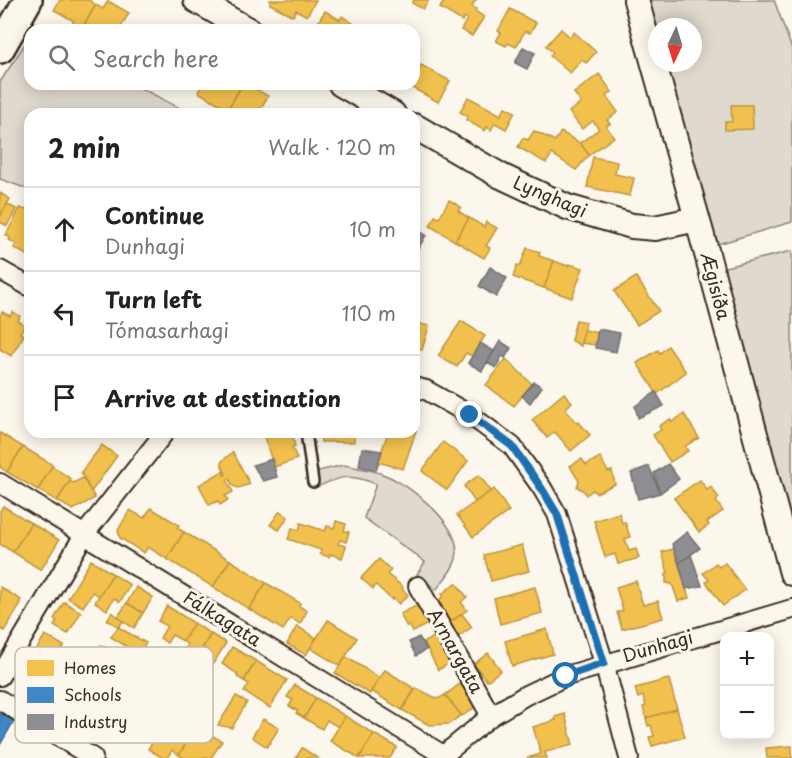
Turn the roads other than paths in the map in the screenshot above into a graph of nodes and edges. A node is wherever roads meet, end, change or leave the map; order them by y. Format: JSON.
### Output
{"nodes":[{"id":1,"x":28,"y":0,"type":"edge"},
{"id":2,"x":196,"y":0,"type":"edge"},
{"id":3,"x":636,"y":0,"type":"edge"},
{"id":4,"x":238,"y":24,"type":"edge"},
{"id":5,"x":0,"y":49,"type":"edge"},
{"id":6,"x":351,"y":90,"type":"edge"},
{"id":7,"x":383,"y":108,"type":"edge"},
{"id":8,"x":420,"y":129,"type":"edge"},
{"id":9,"x":697,"y":219,"type":"junction"},
{"id":10,"x":0,"y":270,"type":"edge"},
{"id":11,"x":24,"y":284,"type":"edge"},
{"id":12,"x":420,"y":388,"type":"edge"},
{"id":13,"x":160,"y":438,"type":"edge"},
{"id":14,"x":307,"y":438,"type":"edge"},
{"id":15,"x":313,"y":482,"type":"dead end"},
{"id":16,"x":0,"y":483,"type":"edge"},
{"id":17,"x":84,"y":535,"type":"junction"},
{"id":18,"x":792,"y":573,"type":"edge"},
{"id":19,"x":418,"y":586,"type":"dead end"},
{"id":20,"x":792,"y":609,"type":"edge"},
{"id":21,"x":17,"y":647,"type":"edge"},
{"id":22,"x":15,"y":651,"type":"edge"},
{"id":23,"x":604,"y":663,"type":"junction"},
{"id":24,"x":0,"y":676,"type":"edge"},
{"id":25,"x":0,"y":700,"type":"edge"},
{"id":26,"x":15,"y":709,"type":"edge"},
{"id":27,"x":491,"y":716,"type":"junction"},
{"id":28,"x":69,"y":743,"type":"edge"},
{"id":29,"x":442,"y":757,"type":"edge"},
{"id":30,"x":93,"y":758,"type":"edge"},
{"id":31,"x":629,"y":758,"type":"edge"}],
"edges":[{"from":1,"to":5,"type":"main road"},
{"from":2,"to":4,"type":"street"},
{"from":3,"to":9,"type":"street","name":"Ægisíða"},
{"from":6,"to":7,"type":"street"},
{"from":8,"to":9,"type":"street","name":"Lynghagi"},
{"from":9,"to":18,"type":"street","name":"Ægisíða"},
{"from":10,"to":11,"type":"street"},
{"from":12,"to":23,"type":"street"},
{"from":13,"to":17,"type":"street"},
{"from":14,"to":15,"type":"lane"},
{"from":16,"to":17,"type":"street","name":"Fálkagata"},
{"from":17,"to":21,"type":"street"},
{"from":17,"to":29,"type":"street","name":"Fálkagata"},
{"from":19,"to":27,"type":"street","name":"Arnargata"},
{"from":20,"to":23,"type":"street","name":"Dunhagi"},
{"from":22,"to":24,"type":"street"},
{"from":23,"to":27,"type":"street","name":"Dunhagi"},
{"from":23,"to":31,"type":"street"},
{"from":25,"to":26,"type":"street"},
{"from":27,"to":29,"type":"street","name":"Dunhagi"},
{"from":28,"to":30,"type":"street"}]}
